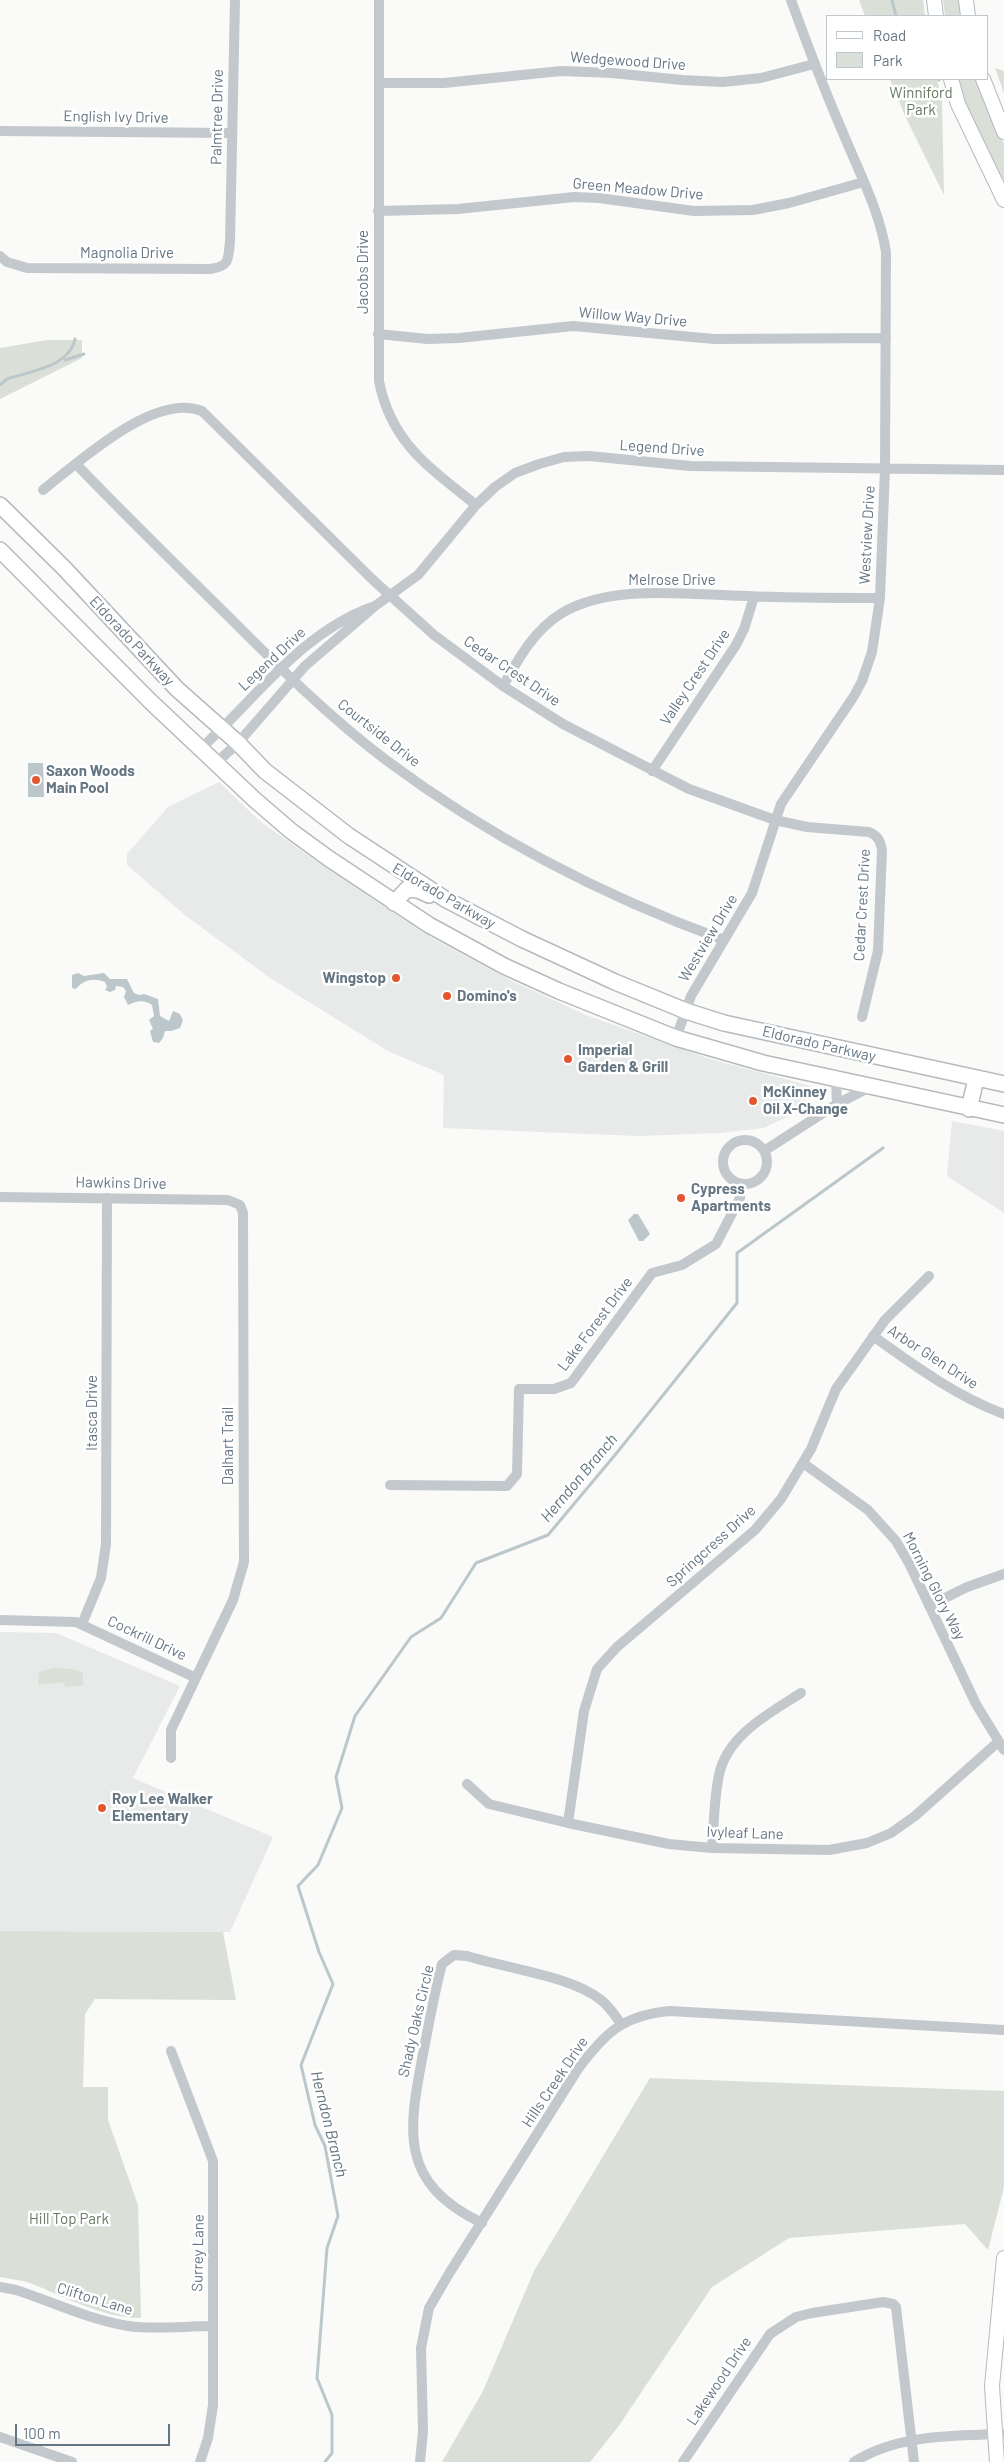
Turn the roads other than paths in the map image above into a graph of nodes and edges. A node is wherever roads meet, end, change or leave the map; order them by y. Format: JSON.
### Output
{"nodes":[{"id":1,"x":235,"y":0,"type":"edge"},
{"id":2,"x":379,"y":0,"type":"edge"},
{"id":3,"x":791,"y":0,"type":"edge"},
{"id":4,"x":934,"y":0,"type":"edge"},
{"id":5,"x":966,"y":0,"type":"edge"},
{"id":6,"x":936,"y":15,"type":"edge"},
{"id":7,"x":968,"y":15,"type":"edge"},
{"id":8,"x":814,"y":64,"type":"junction"},
{"id":9,"x":951,"y":80,"type":"edge"},
{"id":10,"x":983,"y":80,"type":"edge"},
{"id":11,"x":379,"y":83,"type":"junction"},
{"id":12,"x":0,"y":131,"type":"edge"},
{"id":13,"x":1004,"y":132,"type":"edge"},
{"id":14,"x":231,"y":133,"type":"junction"},
{"id":15,"x":864,"y":182,"type":"junction"},
{"id":16,"x":1004,"y":200,"type":"edge"},
{"id":17,"x":378,"y":211,"type":"junction"},
{"id":18,"x":230,"y":234,"type":"joint"},
{"id":19,"x":0,"y":256,"type":"edge"},
{"id":20,"x":378,"y":334,"type":"junction"},
{"id":21,"x":886,"y":338,"type":"junction"},
{"id":22,"x":76,"y":464,"type":"junction"},
{"id":23,"x":886,"y":468,"type":"junction"},
{"id":24,"x":1004,"y":470,"type":"edge"},
{"id":25,"x":43,"y":490,"type":"dead end"},
{"id":26,"x":0,"y":505,"type":"edge"},
{"id":27,"x":476,"y":505,"type":"junction"},
{"id":28,"x":0,"y":550,"type":"edge"},
{"id":29,"x":390,"y":595,"type":"junction"},
{"id":30,"x":754,"y":597,"type":"junction"},
{"id":31,"x":880,"y":598,"type":"junction"},
{"id":32,"x":375,"y":606,"type":"junction"},
{"id":33,"x":280,"y":668,"type":"junction"},
{"id":34,"x":293,"y":680,"type":"junction"},
{"id":35,"x":502,"y":686,"type":"junction"},
{"id":36,"x":223,"y":729,"type":"junction"},
{"id":37,"x":238,"y":743,"type":"junction"},
{"id":38,"x":200,"y":749,"type":"junction"},
{"id":39,"x":216,"y":763,"type":"junction"},
{"id":40,"x":652,"y":771,"type":"junction"},
{"id":41,"x":775,"y":820,"type":"junction"},
{"id":42,"x":394,"y":903,"type":"junction"},
{"id":43,"x":476,"y":916,"type":"junction"},
{"id":44,"x":724,"y":940,"type":"junction"},
{"id":45,"x":686,"y":1011,"type":"junction"},
{"id":46,"x":862,"y":1017,"type":"dead end"},
{"id":47,"x":676,"y":1038,"type":"junction"},
{"id":48,"x":836,"y":1079,"type":"junction"},
{"id":49,"x":976,"y":1079,"type":"junction"},
{"id":50,"x":1004,"y":1084,"type":"edge"},
{"id":51,"x":870,"y":1088,"type":"junction"},
{"id":52,"x":837,"y":1104,"type":"junction"},
{"id":53,"x":970,"y":1109,"type":"junction"},
{"id":54,"x":1004,"y":1115,"type":"edge"},
{"id":55,"x":764,"y":1152,"type":"junction"},
{"id":56,"x":742,"y":1184,"type":"junction"},
{"id":57,"x":0,"y":1196,"type":"edge"},
{"id":58,"x":107,"y":1198,"type":"junction"},
{"id":59,"x":240,"y":1205,"type":"joint"},
{"id":60,"x":929,"y":1276,"type":"dead end"},
{"id":61,"x":873,"y":1336,"type":"junction"},
{"id":62,"x":1004,"y":1414,"type":"edge"},
{"id":63,"x":803,"y":1463,"type":"junction"},
{"id":64,"x":390,"y":1485,"type":"dead end"},
{"id":65,"x":1004,"y":1574,"type":"edge"},
{"id":66,"x":929,"y":1606,"type":"junction"},
{"id":67,"x":0,"y":1620,"type":"edge"},
{"id":68,"x":82,"y":1624,"type":"junction"},
{"id":69,"x":196,"y":1678,"type":"junction"},
{"id":70,"x":801,"y":1693,"type":"dead end"},
{"id":71,"x":1001,"y":1746,"type":"edge"},
{"id":72,"x":171,"y":1758,"type":"dead end"},
{"id":73,"x":467,"y":1784,"type":"dead end"},
{"id":74,"x":568,"y":1823,"type":"junction"},
{"id":75,"x":712,"y":1848,"type":"junction"},
{"id":76,"x":621,"y":2024,"type":"junction"},
{"id":77,"x":1004,"y":2030,"type":"edge"},
{"id":78,"x":171,"y":2051,"type":"dead end"},
{"id":79,"x":482,"y":2223,"type":"junction"},
{"id":80,"x":1004,"y":2258,"type":"edge"},
{"id":81,"x":0,"y":2287,"type":"edge"},
{"id":82,"x":212,"y":2326,"type":"junction"},
{"id":83,"x":999,"y":2435,"type":"edge"},
{"id":84,"x":0,"y":2437,"type":"edge"},
{"id":85,"x":912,"y":2441,"type":"junction"},
{"id":86,"x":72,"y":2462,"type":"edge"},
{"id":87,"x":200,"y":2462,"type":"edge"},
{"id":88,"x":420,"y":2462,"type":"edge"},
{"id":89,"x":682,"y":2462,"type":"edge"},
{"id":90,"x":854,"y":2462,"type":"edge"},
{"id":91,"x":914,"y":2462,"type":"edge"},
{"id":92,"x":997,"y":2462,"type":"edge"}],
"edges":[{"from":1,"to":14,"type":"street","name":"Palmtree Drive"},
{"from":2,"to":11,"type":"street","name":"Jacobs Drive"},
{"from":3,"to":8,"type":"street","name":"Westview Drive"},
{"from":4,"to":6,"type":"main road"},
{"from":5,"to":7,"type":"main road"},
{"from":8,"to":11,"type":"street","name":"Wedgewood Drive"},
{"from":8,"to":15,"type":"street","name":"Westview Drive"},
{"from":9,"to":16,"type":"main road"},
{"from":10,"to":13,"type":"main road"},
{"from":11,"to":17,"type":"street","name":"Jacobs Drive"},
{"from":12,"to":14,"type":"street","name":"English Ivy Drive"},
{"from":14,"to":18,"type":"street","name":"Palmtree Drive"},
{"from":15,"to":17,"type":"street","name":"Green Meadow Drive"},
{"from":15,"to":21,"type":"street","name":"Westview Drive"},
{"from":17,"to":20,"type":"street","name":"Jacobs Drive"},
{"from":18,"to":19,"type":"street","name":"Magnolia Drive"},
{"from":20,"to":21,"type":"street","name":"Willow Way Drive"},
{"from":20,"to":27,"type":"street","name":"Jacobs Drive"},
{"from":21,"to":23,"type":"street","name":"Westview Drive"},
{"from":22,"to":25,"type":"street","name":"Cedar Crest Drive"},
{"from":22,"to":29,"type":"street","name":"Cedar Crest Drive"},
{"from":22,"to":33,"type":"street","name":"Courtside Drive"},
{"from":23,"to":24,"type":"street","name":"Legend Drive"},
{"from":23,"to":27,"type":"street","name":"Legend Drive"},
{"from":23,"to":31,"type":"street","name":"Westview Drive"},
{"from":26,"to":36,"type":"main road","name":"Eldorado Parkway"},
{"from":27,"to":29,"type":"street","name":"Legend Drive"},
{"from":28,"to":38,"type":"main road","name":"Eldorado Parkway"},
{"from":29,"to":32,"type":"street","name":"Legend Drive"},
{"from":29,"to":35,"type":"street","name":"Cedar Crest Drive"},
{"from":30,"to":31,"type":"street","name":"Melrose Drive"},
{"from":30,"to":35,"type":"street","name":"Melrose Drive"},
{"from":30,"to":40,"type":"street","name":"Valley Crest Drive"},
{"from":31,"to":41,"type":"street","name":"Westview Drive"},
{"from":32,"to":33,"type":"street","name":"Legend Drive"},
{"from":32,"to":34,"type":"street","name":"Legend Drive"},
{"from":33,"to":34,"type":"street","name":"Courtside Drive"},
{"from":33,"to":36,"type":"street","name":"Legend Drive"},
{"from":34,"to":37,"type":"street","name":"Legend Drive"},
{"from":34,"to":44,"type":"street","name":"Courtside Drive"},
{"from":35,"to":40,"type":"street","name":"Cedar Crest Drive"},
{"from":36,"to":37,"type":"main road","name":"Eldorado Parkway"},
{"from":36,"to":38,"type":"street","name":"Legend Drive"},
{"from":37,"to":39,"type":"street","name":"Legend Drive"},
{"from":37,"to":43,"type":"main road","name":"Eldorado Parkway"},
{"from":38,"to":39,"type":"main road","name":"Eldorado Parkway"},
{"from":39,"to":42,"type":"main road","name":"Eldorado Parkway"},
{"from":40,"to":41,"type":"street","name":"Cedar Crest Drive"},
{"from":41,"to":44,"type":"street","name":"Westview Drive"},
{"from":41,"to":46,"type":"street","name":"Cedar Crest Drive"},
{"from":42,"to":43,"type":"main road"},
{"from":42,"to":47,"type":"main road","name":"Eldorado Parkway"},
{"from":43,"to":45,"type":"main road","name":"Eldorado Parkway"},
{"from":44,"to":45,"type":"street","name":"Westview Drive"},
{"from":45,"to":47,"type":"street","name":"Westview Drive"},
{"from":45,"to":49,"type":"main road","name":"Eldorado Parkway"},
{"from":47,"to":48,"type":"main road","name":"Eldorado Parkway"},
{"from":48,"to":51,"type":"main road","name":"Eldorado Parkway"},
{"from":48,"to":52,"type":"street"},
{"from":49,"to":50,"type":"main road","name":"Eldorado Parkway"},
{"from":49,"to":53,"type":"main road"},
{"from":51,"to":52,"type":"street"},
{"from":51,"to":53,"type":"main road","name":"Eldorado Parkway"},
{"from":52,"to":55,"type":"street"},
{"from":53,"to":54,"type":"main road","name":"Eldorado Parkway"},
{"from":55,"to":56,"type":"street"},
{"from":55,"to":56,"type":"street"},
{"from":56,"to":64,"type":"street","name":"Lake Forest Drive"},
{"from":57,"to":58,"type":"street","name":"Hawkins Drive"},
{"from":58,"to":59,"type":"street","name":"Hawkins Drive"},
{"from":58,"to":68,"type":"street","name":"Itasca Drive"},
{"from":59,"to":69,"type":"street","name":"Dalhart Trail"},
{"from":60,"to":61,"type":"street","name":"Springcress Drive"},
{"from":61,"to":62,"type":"street","name":"Arbor Glen Drive"},
{"from":61,"to":63,"type":"street","name":"Springcress Drive"},
{"from":63,"to":66,"type":"street","name":"Morning Glory Way"},
{"from":63,"to":74,"type":"street","name":"Springcress Drive"},
{"from":65,"to":66,"type":"street"},
{"from":66,"to":71,"type":"street","name":"Morning Glory Way"},
{"from":67,"to":68,"type":"street","name":"Cockrill Drive"},
{"from":68,"to":69,"type":"street","name":"Cockrill Drive"},
{"from":69,"to":72,"type":"street","name":"Cockrill Drive"},
{"from":70,"to":75,"type":"street"},
{"from":71,"to":75,"type":"street","name":"Ivyleaf Lane"},
{"from":73,"to":74,"type":"street","name":"Ivyleaf Lane"},
{"from":74,"to":75,"type":"street","name":"Ivyleaf Lane"},
{"from":76,"to":77,"type":"street","name":"Hills Creek Drive"},
{"from":76,"to":79,"type":"street","name":"Hills Creek Drive"},
{"from":76,"to":79,"type":"street","name":"Shady Oaks Circle"},
{"from":78,"to":82,"type":"street","name":"Surrey Lane"},
{"from":79,"to":88,"type":"street","name":"Hills Creek Drive"},
{"from":80,"to":83,"type":"main road"},
{"from":81,"to":82,"type":"street","name":"Clifton Lane"},
{"from":82,"to":87,"type":"street","name":"Surrey Lane"},
{"from":83,"to":85,"type":"street"},
{"from":83,"to":92,"type":"main road"},
{"from":84,"to":86,"type":"street"},
{"from":85,"to":89,"type":"street","name":"Lakewood Drive"},
{"from":85,"to":90,"type":"street"},
{"from":85,"to":91,"type":"street","name":"Lakewood Drive"}]}
